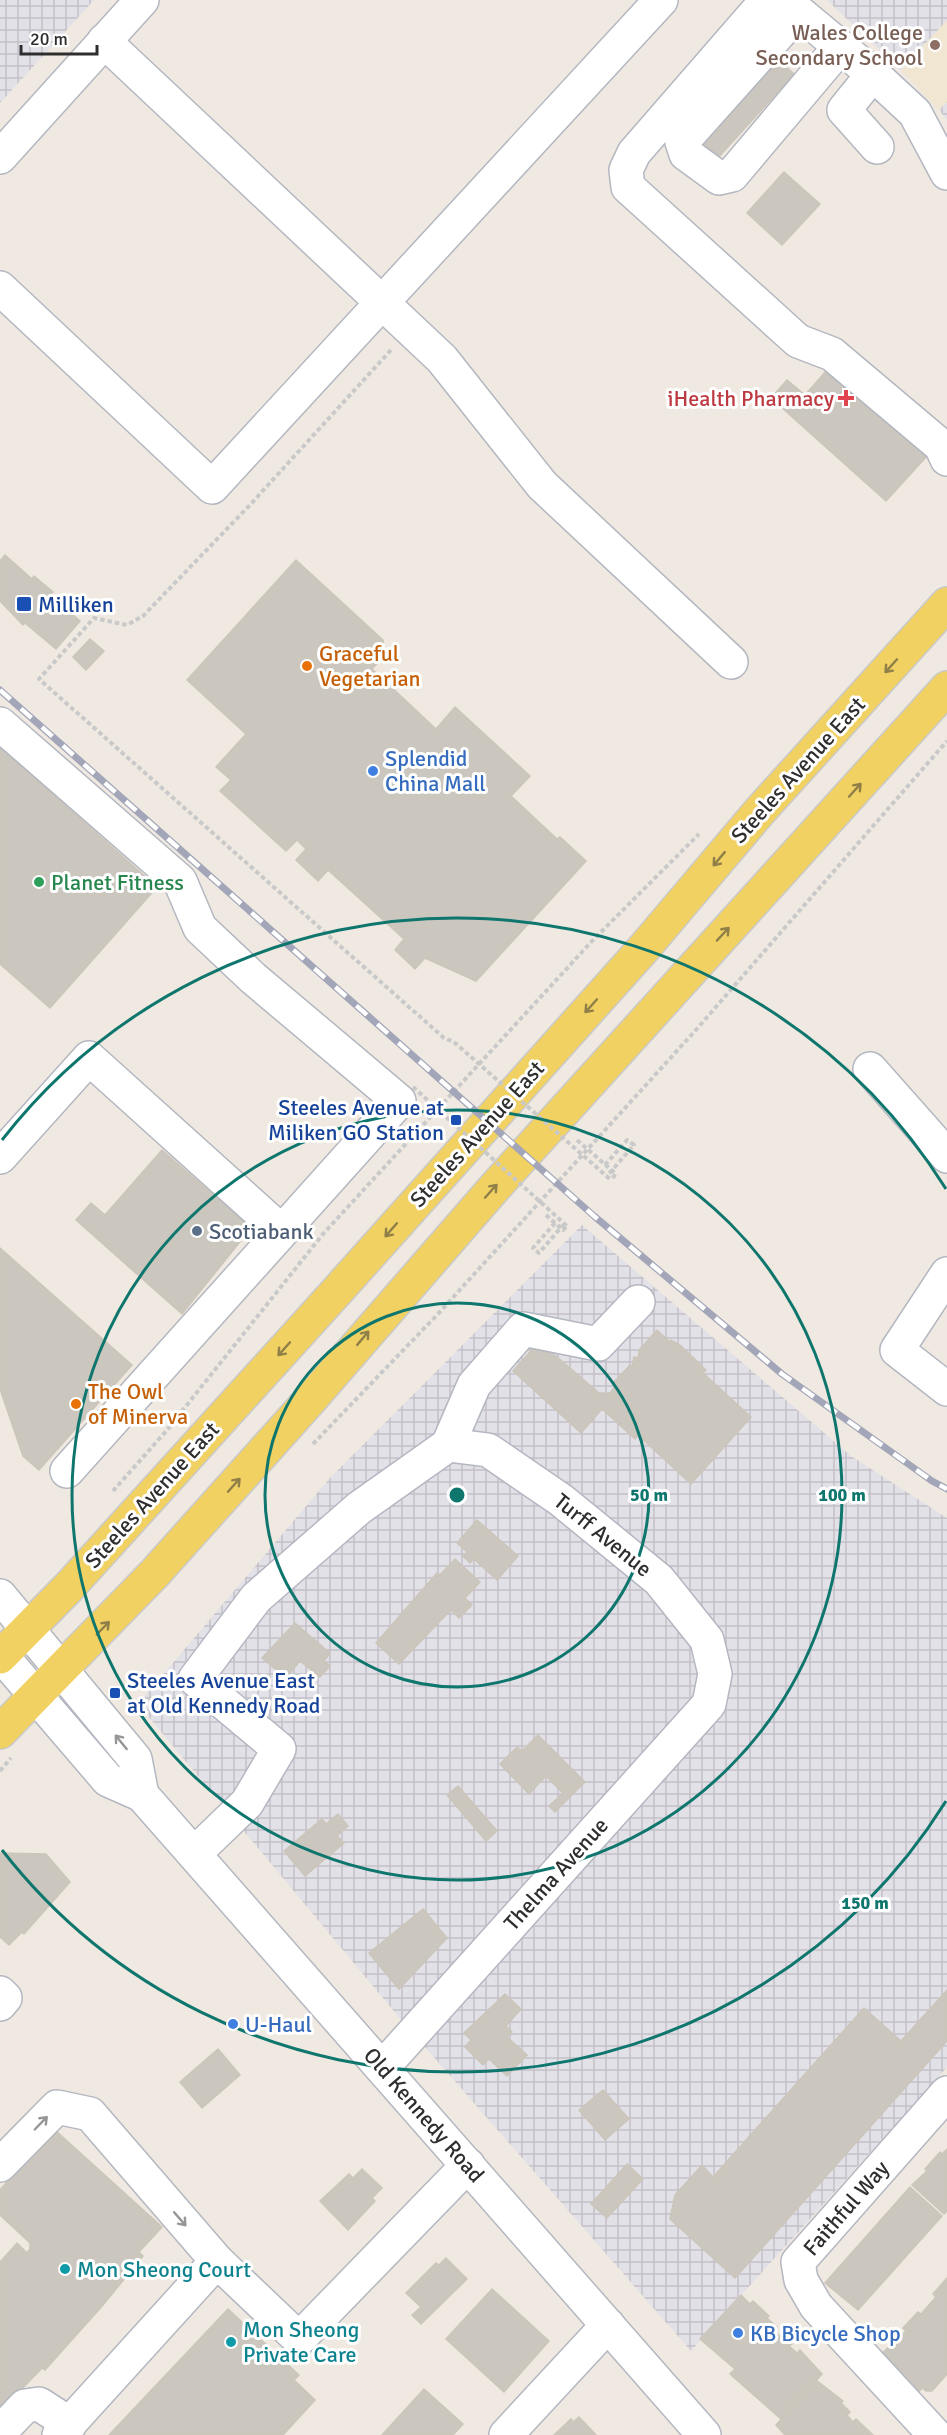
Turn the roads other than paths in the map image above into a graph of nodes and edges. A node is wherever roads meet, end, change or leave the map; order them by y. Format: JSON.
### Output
{"nodes":[{"id":1,"x":142,"y":0,"type":"edge"},
{"id":2,"x":662,"y":0,"type":"edge"},
{"id":3,"x":767,"y":0,"type":"edge"},
{"id":4,"x":791,"y":6,"type":"edge"},
{"id":5,"x":104,"y":41,"type":"junction"},
{"id":6,"x":839,"y":48,"type":"junction"},
{"id":7,"x":873,"y":74,"type":"junction"},
{"id":8,"x":877,"y":147,"type":"dead end"},
{"id":9,"x":0,"y":157,"type":"edge"},
{"id":10,"x":947,"y":173,"type":"edge"},
{"id":11,"x":0,"y":288,"type":"edge"},
{"id":12,"x":383,"y":303,"type":"junction"},
{"id":13,"x":947,"y":459,"type":"edge"},
{"id":14,"x":947,"y":604,"type":"edge"},
{"id":15,"x":731,"y":662,"type":"dead end"},
{"id":16,"x":947,"y":688,"type":"edge"},
{"id":17,"x":0,"y":724,"type":"edge"},
{"id":18,"x":870,"y":1070,"type":"dead end"},
{"id":19,"x":947,"y":1156,"type":"edge"},
{"id":20,"x":0,"y":1157,"type":"edge"},
{"id":21,"x":281,"y":1231,"type":"junction"},
{"id":22,"x":947,"y":1274,"type":"edge"},
{"id":23,"x":638,"y":1302,"type":"dead end"},
{"id":24,"x":947,"y":1389,"type":"edge"},
{"id":25,"x":448,"y":1445,"type":"junction"},
{"id":26,"x":67,"y":1471,"type":"dead end"},
{"id":27,"x":0,"y":1596,"type":"edge"},
{"id":28,"x":28,"y":1629,"type":"junction"},
{"id":29,"x":0,"y":1656,"type":"edge"},
{"id":30,"x":62,"y":1670,"type":"junction"},
{"id":31,"x":715,"y":1674,"type":"joint"},
{"id":32,"x":35,"y":1696,"type":"junction"},
{"id":33,"x":7,"y":1744,"type":"edge"},
{"id":34,"x":142,"y":1795,"type":"junction"},
{"id":35,"x":194,"y":1854,"type":"junction"},
{"id":36,"x":0,"y":1993,"type":"edge"},
{"id":37,"x":0,"y":2004,"type":"edge"},
{"id":38,"x":382,"y":2068,"type":"junction"},
{"id":39,"x":947,"y":2093,"type":"edge"},
{"id":40,"x":0,"y":2165,"type":"edge"},
{"id":41,"x":468,"y":2165,"type":"junction"},
{"id":42,"x":217,"y":2261,"type":"junction"},
{"id":43,"x":608,"y":2325,"type":"junction"},
{"id":44,"x":64,"y":2429,"type":"edge"},
{"id":45,"x":0,"y":2432,"type":"edge"},
{"id":46,"x":506,"y":2435,"type":"edge"},
{"id":47,"x":704,"y":2435,"type":"edge"},
{"id":48,"x":935,"y":2435,"type":"edge"}],
"edges":[{"from":1,"to":5,"type":"street"},
{"from":2,"to":12,"type":"street"},
{"from":3,"to":13,"type":"street"},
{"from":4,"to":6,"type":"street"},
{"from":4,"to":6,"type":"street"},
{"from":5,"to":9,"type":"street"},
{"from":5,"to":12,"type":"street"},
{"from":6,"to":7,"type":"street"},
{"from":7,"to":8,"type":"street"},
{"from":7,"to":10,"type":"street"},
{"from":11,"to":12,"type":"street"},
{"from":12,"to":15,"type":"street"},
{"from":14,"to":28,"type":"main road","name":"Steeles Avenue East","one_way":true},
{"from":30,"to":16,"type":"main road","one_way":true},
{"from":17,"to":21,"type":"street"},
{"from":18,"to":19,"type":"street"},
{"from":20,"to":21,"type":"street"},
{"from":21,"to":26,"type":"street"},
{"from":22,"to":24,"type":"street"},
{"from":23,"to":25,"type":"street"},
{"from":25,"to":31,"type":"street","name":"Turff Avenue"},
{"from":25,"to":35,"type":"street"},
{"from":27,"to":28,"type":"street"},
{"from":28,"to":29,"type":"main road","name":"Steeles Avenue East"},
{"from":28,"to":30,"type":"street"},
{"from":29,"to":32,"type":"street","name":"Old Kennedy Road"},
{"from":30,"to":32,"type":"main road"},
{"from":34,"to":30,"type":"street","one_way":true},
{"from":31,"to":38,"type":"street","name":"Thelma Avenue"},
{"from":32,"to":33,"type":"main road"},
{"from":32,"to":34,"type":"street","name":"Old Kennedy Road"},
{"from":34,"to":35,"type":"street","name":"Old Kennedy Road"},
{"from":35,"to":38,"type":"street","name":"Old Kennedy Road"},
{"from":36,"to":37,"type":"street"},
{"from":38,"to":41,"type":"street","name":"Old Kennedy Road"},
{"from":39,"to":48,"type":"street","name":"Faithful Way"},
{"from":40,"to":42,"type":"street","one_way":true},
{"from":41,"to":42,"type":"street"},
{"from":41,"to":43,"type":"street","name":"Old Kennedy Road"},
{"from":42,"to":44,"type":"street"},
{"from":43,"to":46,"type":"street"},
{"from":43,"to":47,"type":"street","name":"Old Kennedy Road"},
{"from":44,"to":45,"type":"street"}]}
